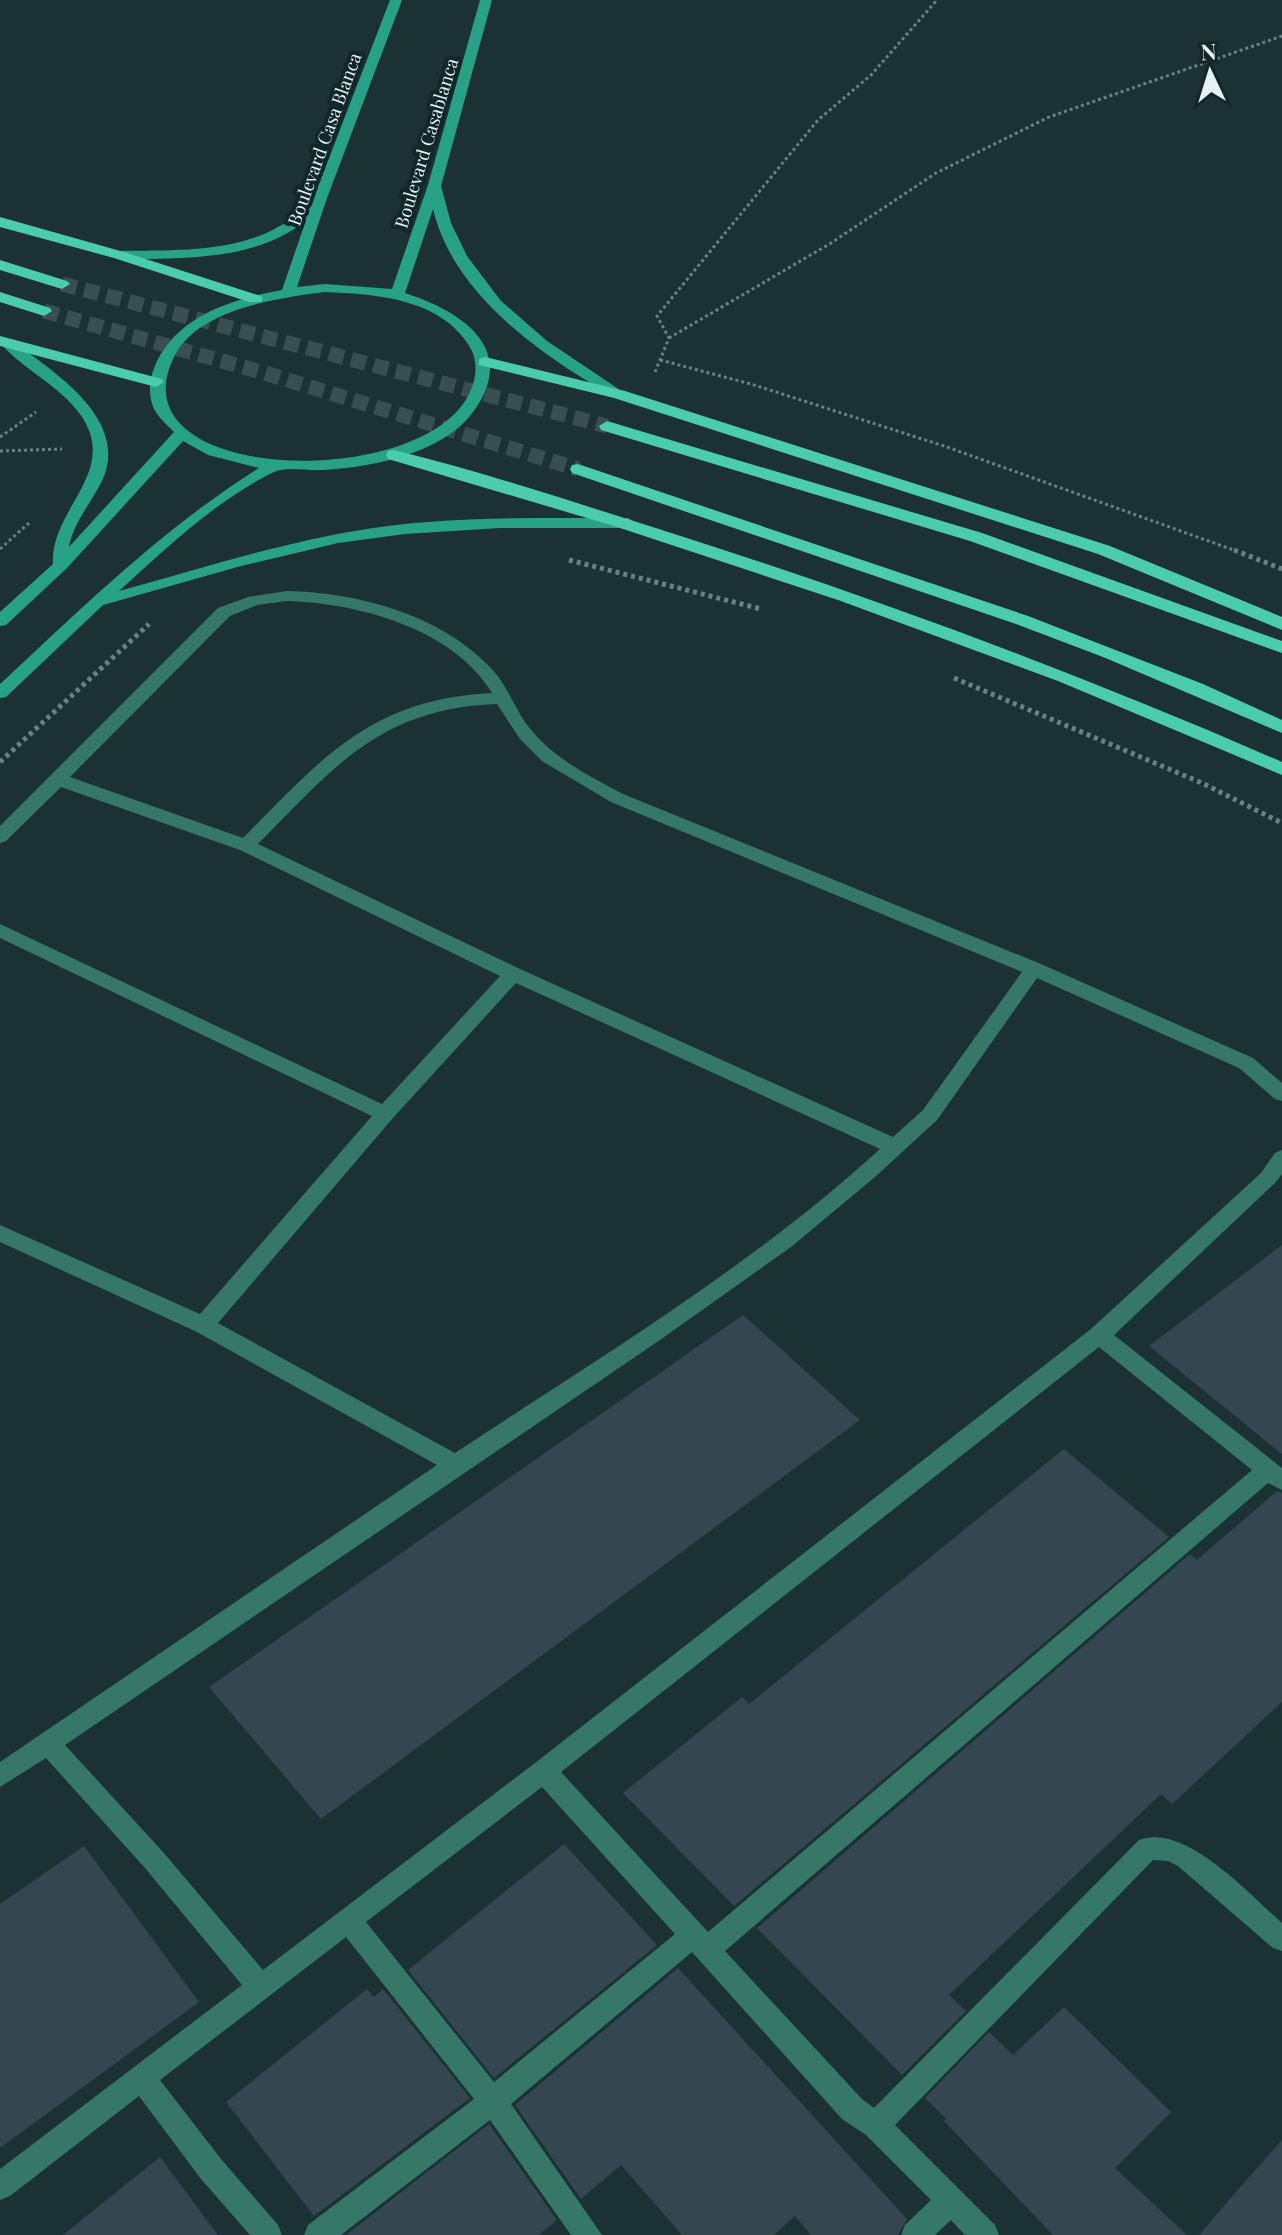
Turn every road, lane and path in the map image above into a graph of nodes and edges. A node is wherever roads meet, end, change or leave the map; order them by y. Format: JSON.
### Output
{"nodes":[{"id":1,"x":396,"y":0,"type":"edge"},
{"id":2,"x":486,"y":0,"type":"edge"},
{"id":3,"x":937,"y":0,"type":"edge"},
{"id":4,"x":1282,"y":36,"type":"edge"},
{"id":5,"x":435,"y":185,"type":"junction"},
{"id":6,"x":320,"y":198,"type":"junction"},
{"id":7,"x":0,"y":222,"type":"edge"},
{"id":8,"x":119,"y":255,"type":"junction"},
{"id":9,"x":0,"y":265,"type":"edge"},
{"id":10,"x":62,"y":284,"type":"tunnel mouth"},
{"id":11,"x":288,"y":292,"type":"junction"},
{"id":12,"x":397,"y":295,"type":"junction"},
{"id":13,"x":0,"y":297,"type":"edge"},
{"id":14,"x":255,"y":299,"type":"junction"},
{"id":15,"x":44,"y":311,"type":"tunnel mouth"},
{"id":16,"x":669,"y":338,"type":"junction"},
{"id":17,"x":4,"y":343,"type":"edge"},
{"id":18,"x":660,"y":360,"type":"junction"},
{"id":19,"x":485,"y":362,"type":"junction"},
{"id":20,"x":156,"y":382,"type":"junction"},
{"id":21,"x":619,"y":394,"type":"junction"},
{"id":22,"x":643,"y":402,"type":"junction"},
{"id":23,"x":40,"y":410,"type":"dead end"},
{"id":24,"x":607,"y":426,"type":"tunnel mouth"},
{"id":25,"x":182,"y":433,"type":"junction"},
{"id":26,"x":0,"y":437,"type":"edge"},
{"id":27,"x":74,"y":449,"type":"dead end"},
{"id":28,"x":0,"y":451,"type":"edge"},
{"id":29,"x":394,"y":455,"type":"junction"},
{"id":30,"x":273,"y":466,"type":"junction"},
{"id":31,"x":578,"y":469,"type":"tunnel mouth"},
{"id":32,"x":628,"y":523,"type":"junction"},
{"id":33,"x":567,"y":560,"type":"dead end"},
{"id":34,"x":61,"y":565,"type":"junction"},
{"id":35,"x":1282,"y":569,"type":"edge"},
{"id":36,"x":100,"y":601,"type":"junction"},
{"id":37,"x":766,"y":611,"type":"dead end"},
{"id":38,"x":0,"y":621,"type":"edge"},
{"id":39,"x":152,"y":621,"type":"dead end"},
{"id":40,"x":1282,"y":624,"type":"edge"},
{"id":41,"x":1282,"y":647,"type":"edge"},
{"id":42,"x":949,"y":676,"type":"dead end"},
{"id":43,"x":0,"y":693,"type":"edge"},
{"id":44,"x":504,"y":698,"type":"junction"},
{"id":45,"x":1282,"y":727,"type":"edge"},
{"id":46,"x":0,"y":762,"type":"edge"},
{"id":47,"x":1282,"y":769,"type":"edge"},
{"id":48,"x":57,"y":779,"type":"junction"},
{"id":49,"x":1282,"y":823,"type":"edge"},
{"id":50,"x":0,"y":837,"type":"edge"},
{"id":51,"x":246,"y":846,"type":"junction"},
{"id":52,"x":0,"y":930,"type":"edge"},
{"id":53,"x":1034,"y":969,"type":"junction"},
{"id":54,"x":513,"y":974,"type":"junction"},
{"id":55,"x":1282,"y":1094,"type":"edge"},
{"id":56,"x":385,"y":1114,"type":"junction"},
{"id":57,"x":896,"y":1147,"type":"junction"},
{"id":58,"x":1282,"y":1158,"type":"edge"},
{"id":59,"x":0,"y":1233,"type":"edge"},
{"id":60,"x":203,"y":1325,"type":"junction"},
{"id":61,"x":1099,"y":1335,"type":"junction"},
{"id":62,"x":456,"y":1464,"type":"junction"},
{"id":63,"x":1275,"y":1476,"type":"edge"},
{"id":64,"x":47,"y":1742,"type":"junction"},
{"id":65,"x":544,"y":1771,"type":"junction"},
{"id":66,"x":0,"y":1776,"type":"edge"},
{"id":67,"x":349,"y":1921,"type":"junction"},
{"id":68,"x":1282,"y":1939,"type":"edge"},
{"id":69,"x":700,"y":1942,"type":"junction"},
{"id":70,"x":261,"y":1988,"type":"junction"},
{"id":71,"x":142,"y":2078,"type":"junction"},
{"id":72,"x":494,"y":2100,"type":"junction"},
{"id":73,"x":876,"y":2125,"type":"junction"},
{"id":74,"x":0,"y":2186,"type":"edge"},
{"id":75,"x":950,"y":2202,"type":"junction"},
{"id":76,"x":268,"y":2235,"type":"edge"},
{"id":77,"x":318,"y":2235,"type":"edge"},
{"id":78,"x":588,"y":2235,"type":"edge"},
{"id":79,"x":915,"y":2235,"type":"edge"},
{"id":80,"x":985,"y":2235,"type":"edge"}],
"edges":[{"from":1,"to":6,"type":"main road","name":"Boulevard Casa Blanca"},
{"from":2,"to":5,"type":"main road","name":"Boulevard Casablanca"},
{"from":3,"to":16,"type":"path"},
{"from":4,"to":16,"type":"path"},
{"from":5,"to":12,"type":"main road","name":"Boulevard Casablanca"},
{"from":5,"to":21,"type":"main road"},
{"from":6,"to":8,"type":"main road"},
{"from":6,"to":11,"type":"main road","name":"Boulevard Casa Blanca"},
{"from":7,"to":8,"type":"highway"},
{"from":8,"to":14,"type":"highway"},
{"from":9,"to":10,"type":"highway"},
{"from":11,"to":12,"type":"main road"},
{"from":11,"to":14,"type":"main road"},
{"from":12,"to":19,"type":"main road"},
{"from":13,"to":15,"type":"highway"},
{"from":14,"to":20,"type":"main road"},
{"from":16,"to":18,"type":"path"},
{"from":17,"to":20,"type":"highway"},
{"from":17,"to":34,"type":"main road"},
{"from":18,"to":22,"type":"path"},
{"from":18,"to":35,"type":"path"},
{"from":19,"to":21,"type":"highway"},
{"from":19,"to":29,"type":"main road"},
{"from":20,"to":25,"type":"main road"},
{"from":21,"to":22,"type":"highway"},
{"from":22,"to":40,"type":"highway"},
{"from":23,"to":26,"type":"path"},
{"from":24,"to":41,"type":"highway"},
{"from":25,"to":30,"type":"main road"},
{"from":25,"to":34,"type":"main road"},
{"from":27,"to":28,"type":"path"},
{"from":29,"to":30,"type":"main road"},
{"from":29,"to":32,"type":"highway"},
{"from":30,"to":36,"type":"main road"},
{"from":31,"to":45,"type":"highway"},
{"from":32,"to":36,"type":"main road"},
{"from":32,"to":47,"type":"highway"},
{"from":33,"to":37,"type":"path"},
{"from":34,"to":38,"type":"main road"},
{"from":36,"to":43,"type":"main road"},
{"from":39,"to":46,"type":"path"},
{"from":42,"to":49,"type":"path"},
{"from":44,"to":48,"type":"street"},
{"from":44,"to":51,"type":"street"},
{"from":44,"to":53,"type":"street"},
{"from":48,"to":50,"type":"street"},
{"from":48,"to":51,"type":"street"},
{"from":51,"to":54,"type":"street"},
{"from":52,"to":56,"type":"street"},
{"from":53,"to":55,"type":"street"},
{"from":53,"to":57,"type":"street"},
{"from":54,"to":56,"type":"street"},
{"from":54,"to":57,"type":"street"},
{"from":56,"to":60,"type":"street"},
{"from":57,"to":62,"type":"street"},
{"from":58,"to":61,"type":"street"},
{"from":59,"to":60,"type":"street"},
{"from":60,"to":62,"type":"street"},
{"from":61,"to":63,"type":"street"},
{"from":61,"to":65,"type":"street"},
{"from":62,"to":64,"type":"street"},
{"from":63,"to":69,"type":"street"},
{"from":64,"to":66,"type":"street"},
{"from":64,"to":70,"type":"street"},
{"from":65,"to":67,"type":"street"},
{"from":65,"to":69,"type":"street"},
{"from":67,"to":70,"type":"street"},
{"from":67,"to":72,"type":"street"},
{"from":68,"to":73,"type":"street"},
{"from":69,"to":72,"type":"street"},
{"from":69,"to":73,"type":"street"},
{"from":70,"to":71,"type":"street"},
{"from":71,"to":74,"type":"street"},
{"from":71,"to":76,"type":"street"},
{"from":72,"to":77,"type":"street"},
{"from":72,"to":78,"type":"street"},
{"from":73,"to":75,"type":"street"},
{"from":75,"to":79,"type":"street"},
{"from":75,"to":80,"type":"street"}]}
